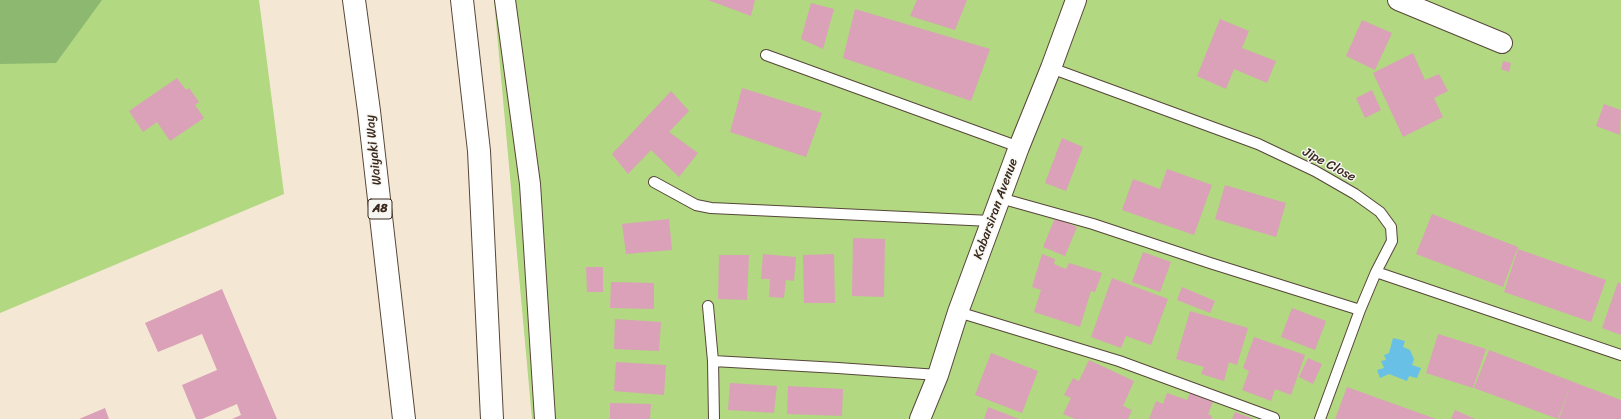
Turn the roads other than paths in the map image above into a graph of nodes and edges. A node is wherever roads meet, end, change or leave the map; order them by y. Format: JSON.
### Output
{"nodes":[{"id":1,"x":354,"y":0,"type":"edge"},
{"id":2,"x":462,"y":0,"type":"edge"},
{"id":3,"x":505,"y":0,"type":"edge"},
{"id":4,"x":1076,"y":0,"type":"edge"},
{"id":5,"x":1398,"y":0,"type":"edge"},
{"id":6,"x":1502,"y":43,"type":"dead end"},
{"id":7,"x":766,"y":55,"type":"dead end"},
{"id":8,"x":1051,"y":68,"type":"junction"},
{"id":9,"x":1018,"y":147,"type":"junction"},
{"id":10,"x":654,"y":182,"type":"dead end"},
{"id":11,"x":1000,"y":198,"type":"junction"},
{"id":12,"x":991,"y":221,"type":"junction"},
{"id":13,"x":1376,"y":272,"type":"junction"},
{"id":14,"x":708,"y":306,"type":"dead end"},
{"id":15,"x":1360,"y":310,"type":"junction"},
{"id":16,"x":958,"y":312,"type":"junction"},
{"id":17,"x":1621,"y":355,"type":"edge"},
{"id":18,"x":712,"y":361,"type":"junction"},
{"id":19,"x":938,"y":375,"type":"junction"},
{"id":20,"x":1274,"y":418,"type":"edge"},
{"id":21,"x":404,"y":419,"type":"edge"},
{"id":22,"x":492,"y":419,"type":"edge"},
{"id":23,"x":545,"y":419,"type":"edge"},
{"id":24,"x":714,"y":419,"type":"edge"},
{"id":25,"x":920,"y":419,"type":"edge"},
{"id":26,"x":1320,"y":419,"type":"edge"}],
"edges":[{"from":1,"to":21,"type":"highway","name":"Waiyaki Way","number":"A8"},
{"from":2,"to":22,"type":"highway"},
{"from":3,"to":23,"type":"street"},
{"from":4,"to":8,"type":"street","name":"Kabarsiran Avenue"},
{"from":5,"to":6,"type":"street"},
{"from":7,"to":9,"type":"lane"},
{"from":8,"to":9,"type":"street","name":"Kabarsiran Avenue"},
{"from":8,"to":13,"type":"lane","name":"Jipe Close"},
{"from":9,"to":11,"type":"street","name":"Kabarsiran Avenue"},
{"from":10,"to":12,"type":"lane"},
{"from":11,"to":12,"type":"street","name":"Kabarsiran Avenue"},
{"from":11,"to":15,"type":"lane"},
{"from":12,"to":16,"type":"street","name":"Kabarsiran Avenue"},
{"from":13,"to":15,"type":"lane","name":"Jipe Close"},
{"from":13,"to":17,"type":"lane"},
{"from":14,"to":18,"type":"lane"},
{"from":15,"to":26,"type":"lane","name":"Jipe Close"},
{"from":16,"to":19,"type":"street","name":"Kabarsiran Avenue"},
{"from":16,"to":20,"type":"lane"},
{"from":18,"to":19,"type":"lane"},
{"from":18,"to":24,"type":"lane"},
{"from":19,"to":25,"type":"street","name":"Kabarsiran Avenue"}]}
